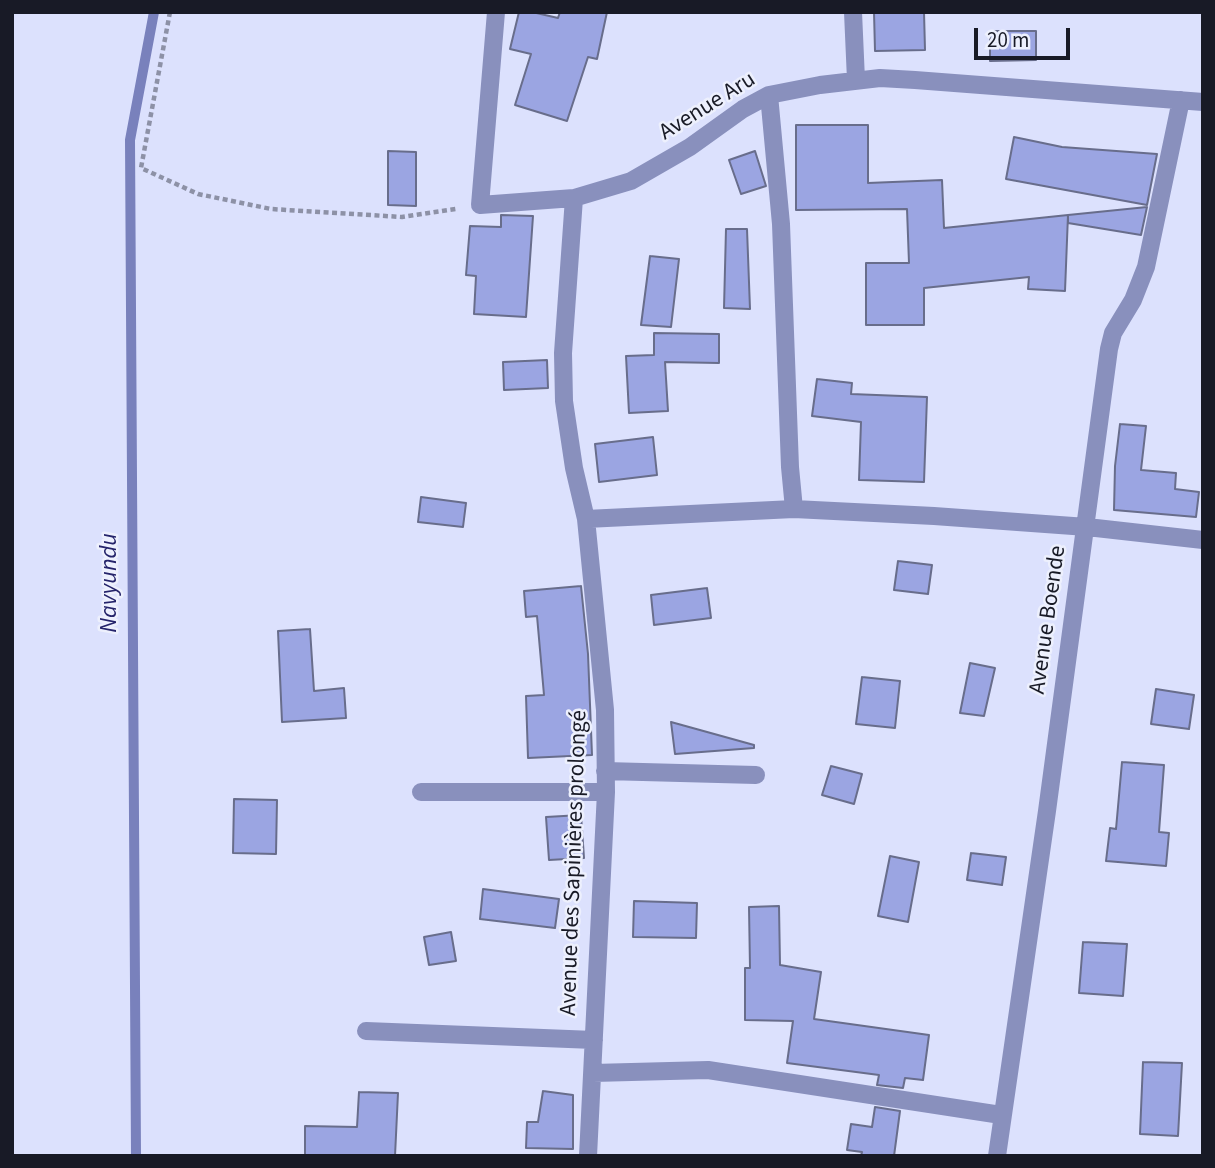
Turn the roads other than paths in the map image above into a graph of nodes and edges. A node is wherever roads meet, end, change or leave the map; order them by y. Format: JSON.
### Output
{"nodes":[{"id":1,"x":496,"y":12,"type":"edge"},
{"id":2,"x":853,"y":12,"type":"edge"},
{"id":3,"x":856,"y":80,"type":"junction"},
{"id":4,"x":769,"y":96,"type":"junction"},
{"id":5,"x":1181,"y":100,"type":"junction"},
{"id":6,"x":1203,"y":102,"type":"edge"},
{"id":7,"x":574,"y":198,"type":"junction"},
{"id":8,"x":794,"y":509,"type":"junction"},
{"id":9,"x":586,"y":519,"type":"junction"},
{"id":10,"x":1087,"y":527,"type":"junction"},
{"id":11,"x":1203,"y":540,"type":"edge"},
{"id":12,"x":605,"y":771,"type":"junction"},
{"id":13,"x":756,"y":775,"type":"dead end"},
{"id":14,"x":421,"y":792,"type":"dead end"},
{"id":15,"x":606,"y":792,"type":"junction"},
{"id":16,"x":366,"y":1031,"type":"dead end"},
{"id":17,"x":594,"y":1040,"type":"junction"},
{"id":18,"x":593,"y":1073,"type":"junction"},
{"id":19,"x":1001,"y":1115,"type":"junction"},
{"id":20,"x":588,"y":1156,"type":"edge"},
{"id":21,"x":997,"y":1156,"type":"edge"}],
"edges":[{"from":1,"to":7,"type":"street","name":"Avenue Aru"},
{"from":2,"to":3,"type":"street"},
{"from":3,"to":4,"type":"street","name":"Avenue Aru"},
{"from":3,"to":5,"type":"street","name":"Avenue Aru"},
{"from":4,"to":7,"type":"street","name":"Avenue Aru"},
{"from":4,"to":8,"type":"street"},
{"from":5,"to":6,"type":"street","name":"Avenue Aru"},
{"from":5,"to":10,"type":"street","name":"Avenue Boende"},
{"from":7,"to":9,"type":"street","name":"Avenue des Sapinières prolongé"},
{"from":8,"to":9,"type":"street"},
{"from":8,"to":10,"type":"street"},
{"from":9,"to":12,"type":"street","name":"Avenue des Sapinières prolongé"},
{"from":10,"to":11,"type":"street"},
{"from":10,"to":19,"type":"street","name":"Avenue Boende"},
{"from":12,"to":13,"type":"street"},
{"from":12,"to":15,"type":"street","name":"Avenue des Sapinières prolongé"},
{"from":14,"to":15,"type":"street"},
{"from":15,"to":17,"type":"street","name":"Avenue des Sapinières prolongé"},
{"from":16,"to":17,"type":"street"},
{"from":17,"to":18,"type":"street","name":"Avenue des Sapinières prolongé"},
{"from":18,"to":19,"type":"street"},
{"from":18,"to":20,"type":"street","name":"Avenue des Sapinières prolongé"},
{"from":19,"to":21,"type":"street","name":"Avenue Boende"}]}
